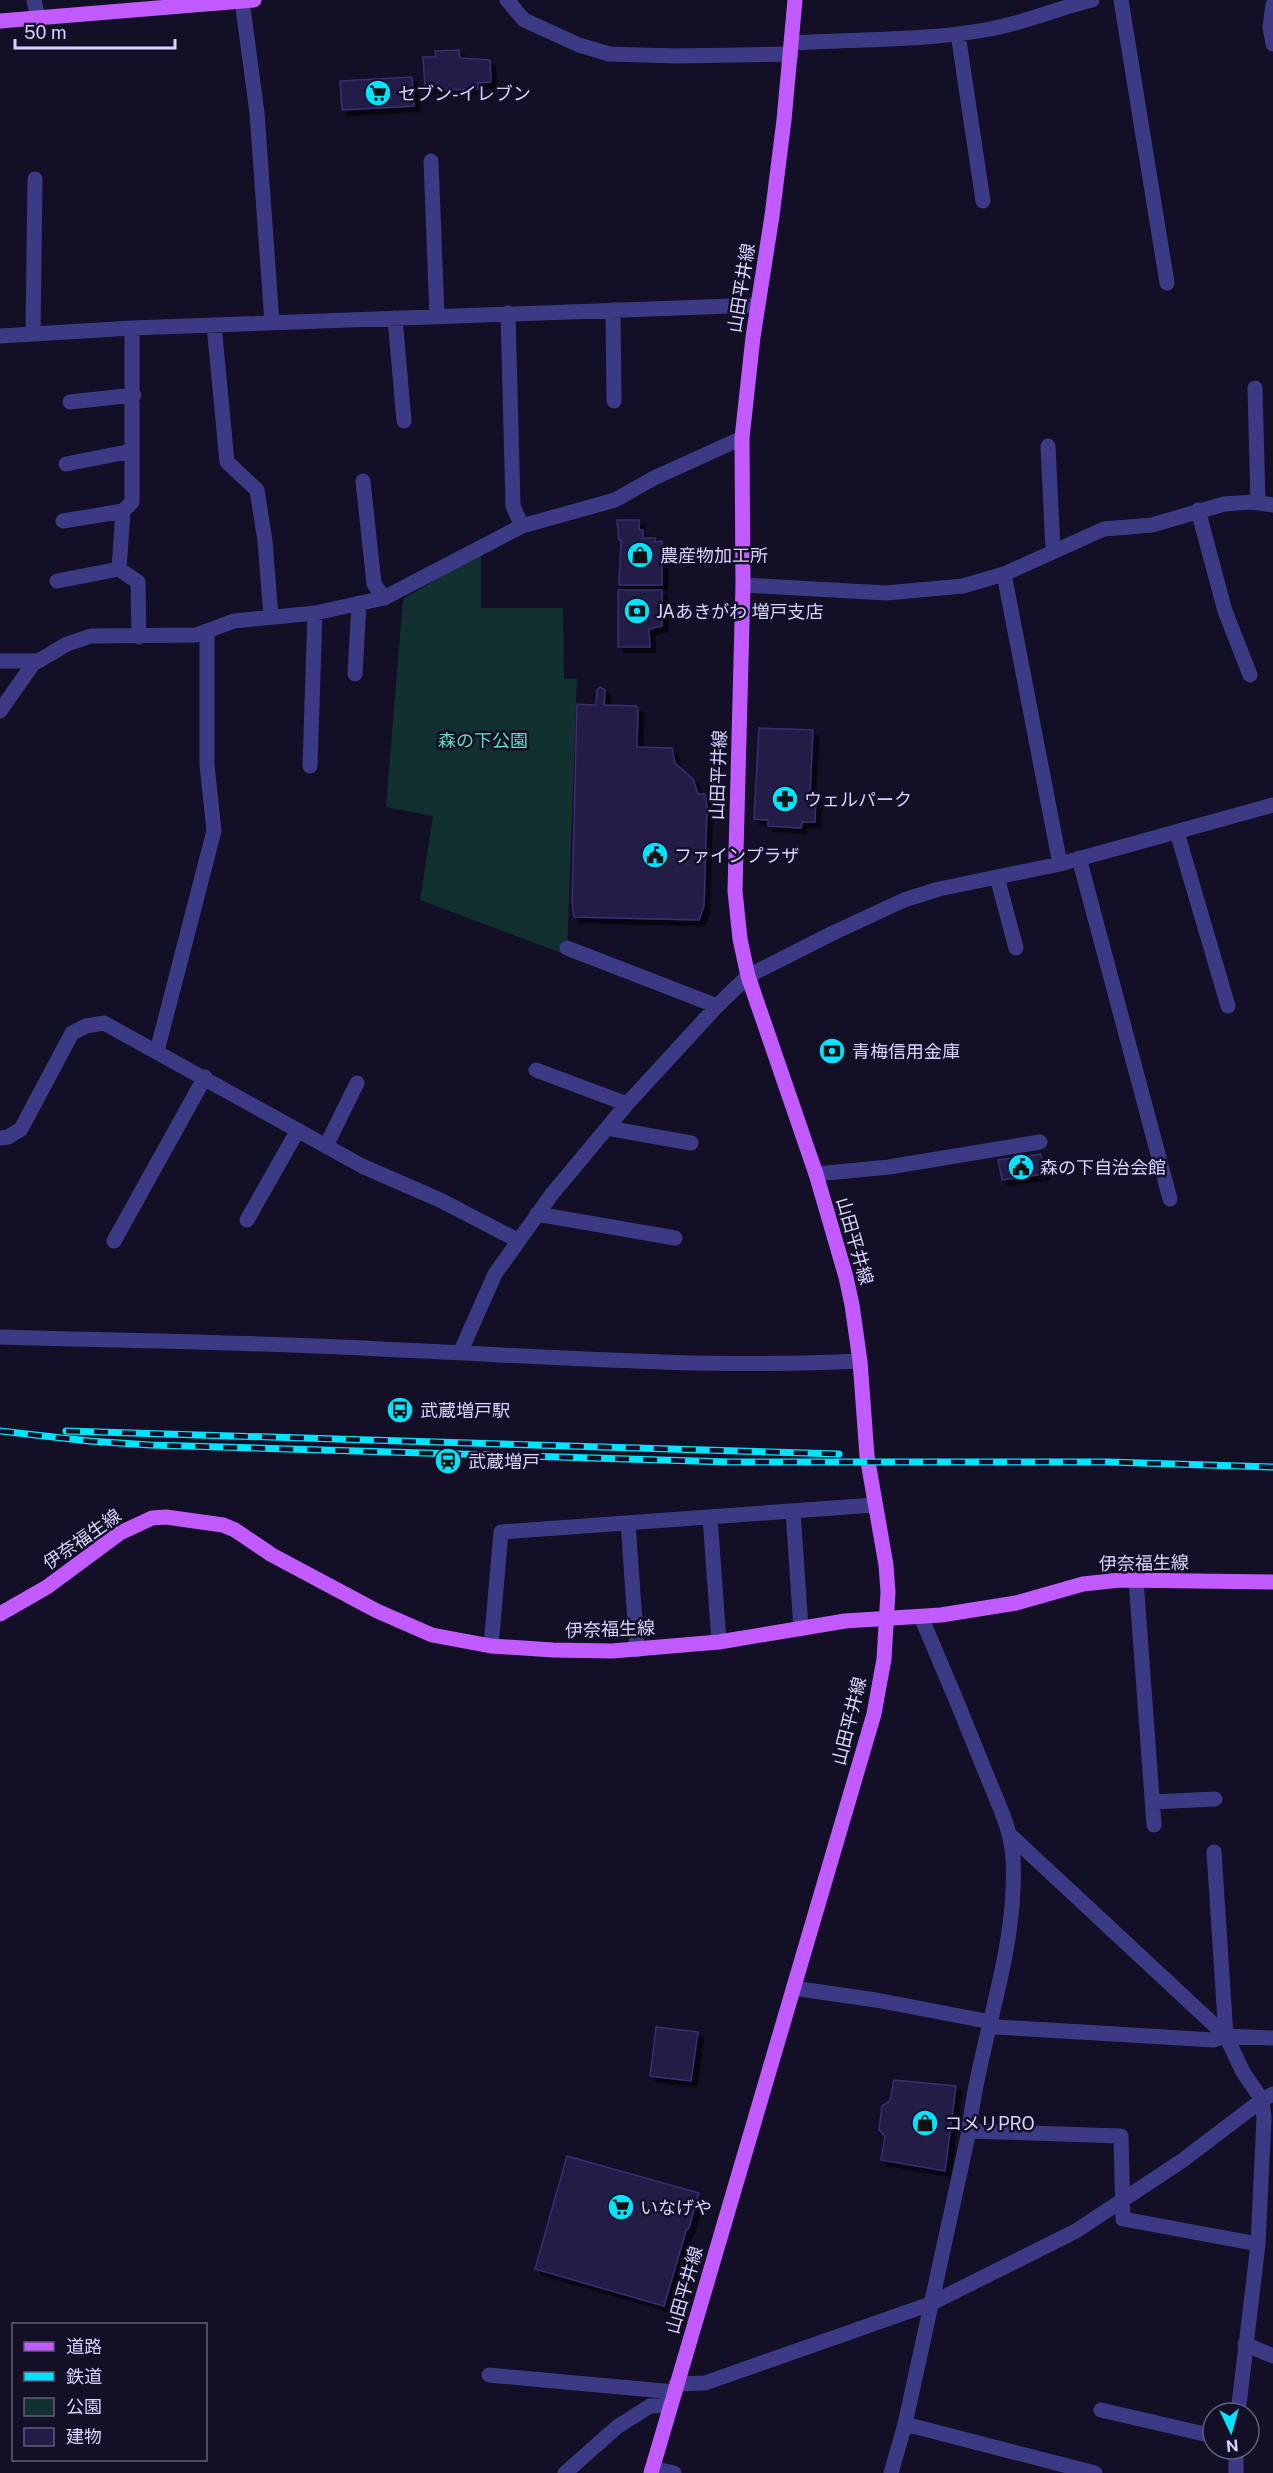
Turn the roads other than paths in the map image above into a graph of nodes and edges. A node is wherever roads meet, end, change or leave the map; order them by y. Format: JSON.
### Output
{"nodes":[{"id":1,"x":34,"y":0,"type":"edge"},
{"id":2,"x":246,"y":0,"type":"edge"},
{"id":3,"x":507,"y":0,"type":"edge"},
{"id":4,"x":795,"y":0,"type":"edge"},
{"id":5,"x":1092,"y":0,"type":"edge"},
{"id":6,"x":1121,"y":0,"type":"edge"},
{"id":7,"x":1273,"y":5,"type":"edge"},
{"id":8,"x":38,"y":18,"type":"junction"},
{"id":9,"x":0,"y":21,"type":"edge"},
{"id":10,"x":958,"y":34,"type":"junction"},
{"id":11,"x":1273,"y":44,"type":"edge"},
{"id":12,"x":791,"y":49,"type":"junction"},
{"id":13,"x":431,"y":161,"type":"dead end"},
{"id":14,"x":35,"y":179,"type":"dead end"},
{"id":15,"x":983,"y":201,"type":"dead end"},
{"id":16,"x":1167,"y":283,"type":"dead end"},
{"id":17,"x":758,"y":305,"type":"junction"},
{"id":18,"x":613,"y":310,"type":"junction"},
{"id":19,"x":508,"y":313,"type":"junction"},
{"id":20,"x":437,"y":316,"type":"junction"},
{"id":21,"x":395,"y":318,"type":"junction"},
{"id":22,"x":272,"y":323,"type":"junction"},
{"id":23,"x":214,"y":325,"type":"junction"},
{"id":24,"x":132,"y":328,"type":"junction"},
{"id":25,"x":33,"y":334,"type":"junction"},
{"id":26,"x":0,"y":336,"type":"edge"},
{"id":27,"x":1255,"y":388,"type":"dead end"},
{"id":28,"x":134,"y":395,"type":"junction"},
{"id":29,"x":614,"y":401,"type":"dead end"},
{"id":30,"x":70,"y":402,"type":"dead end"},
{"id":31,"x":404,"y":421,"type":"dead end"},
{"id":32,"x":742,"y":438,"type":"junction"},
{"id":33,"x":1048,"y":446,"type":"dead end"},
{"id":34,"x":132,"y":451,"type":"junction"},
{"id":35,"x":66,"y":464,"type":"dead end"},
{"id":36,"x":363,"y":481,"type":"dead end"},
{"id":37,"x":1265,"y":504,"type":"edge"},
{"id":38,"x":1198,"y":510,"type":"junction"},
{"id":39,"x":123,"y":511,"type":"junction"},
{"id":40,"x":63,"y":521,"type":"dead end"},
{"id":41,"x":522,"y":526,"type":"junction"},
{"id":42,"x":1053,"y":550,"type":"junction"},
{"id":43,"x":119,"y":569,"type":"junction"},
{"id":44,"x":1004,"y":574,"type":"junction"},
{"id":45,"x":57,"y":581,"type":"dead end"},
{"id":46,"x":743,"y":585,"type":"junction"},
{"id":47,"x":384,"y":598,"type":"junction"},
{"id":48,"x":359,"y":603,"type":"junction"},
{"id":49,"x":315,"y":613,"type":"junction"},
{"id":50,"x":271,"y":617,"type":"junction"},
{"id":51,"x":207,"y":632,"type":"junction"},
{"id":52,"x":140,"y":637,"type":"junction"},
{"id":53,"x":0,"y":661,"type":"edge"},
{"id":54,"x":39,"y":661,"type":"junction"},
{"id":55,"x":355,"y":674,"type":"dead end"},
{"id":56,"x":1250,"y":675,"type":"dead end"},
{"id":57,"x":0,"y":711,"type":"edge"},
{"id":58,"x":310,"y":766,"type":"dead end"},
{"id":59,"x":1273,"y":805,"type":"edge"},
{"id":60,"x":1177,"y":832,"type":"junction"},
{"id":61,"x":1079,"y":858,"type":"junction"},
{"id":62,"x":1060,"y":864,"type":"junction"},
{"id":63,"x":997,"y":877,"type":"junction"},
{"id":64,"x":567,"y":948,"type":"dead end"},
{"id":65,"x":1016,"y":948,"type":"dead end"},
{"id":66,"x":748,"y":976,"type":"junction"},
{"id":67,"x":717,"y":1006,"type":"junction"},
{"id":68,"x":1228,"y":1006,"type":"dead end"},
{"id":69,"x":157,"y":1051,"type":"junction"},
{"id":70,"x":536,"y":1070,"type":"dead end"},
{"id":71,"x":205,"y":1077,"type":"junction"},
{"id":72,"x":357,"y":1083,"type":"dead end"},
{"id":73,"x":627,"y":1104,"type":"junction"},
{"id":74,"x":607,"y":1128,"type":"junction"},
{"id":75,"x":298,"y":1130,"type":"junction"},
{"id":76,"x":0,"y":1138,"type":"edge"},
{"id":77,"x":1040,"y":1142,"type":"dead end"},
{"id":78,"x":692,"y":1143,"type":"dead end"},
{"id":79,"x":326,"y":1146,"type":"junction"},
{"id":80,"x":816,"y":1174,"type":"junction"},
{"id":81,"x":1170,"y":1199,"type":"dead end"},
{"id":82,"x":537,"y":1214,"type":"junction"},
{"id":83,"x":247,"y":1220,"type":"dead end"},
{"id":84,"x":675,"y":1238,"type":"dead end"},
{"id":85,"x":114,"y":1240,"type":"dead end"},
{"id":86,"x":517,"y":1240,"type":"junction"},
{"id":87,"x":0,"y":1337,"type":"edge"},
{"id":88,"x":460,"y":1353,"type":"junction"},
{"id":89,"x":860,"y":1361,"type":"junction"},
{"id":90,"x":874,"y":1505,"type":"junction"},
{"id":91,"x":792,"y":1511,"type":"junction"},
{"id":92,"x":710,"y":1517,"type":"junction"},
{"id":93,"x":628,"y":1523,"type":"junction"},
{"id":94,"x":1136,"y":1580,"type":"junction"},
{"id":95,"x":1273,"y":1582,"type":"edge"},
{"id":96,"x":0,"y":1614,"type":"edge"},
{"id":97,"x":921,"y":1617,"type":"junction"},
{"id":98,"x":888,"y":1619,"type":"junction"},
{"id":99,"x":801,"y":1629,"type":"junction"},
{"id":100,"x":719,"y":1642,"type":"junction"},
{"id":101,"x":490,"y":1646,"type":"junction"},
{"id":102,"x":637,"y":1650,"type":"junction"},
{"id":103,"x":1215,"y":1799,"type":"dead end"},
{"id":104,"x":1152,"y":1802,"type":"junction"},
{"id":105,"x":1154,"y":1825,"type":"dead end"},
{"id":106,"x":1010,"y":1835,"type":"junction"},
{"id":107,"x":1214,"y":1852,"type":"dead end"},
{"id":108,"x":793,"y":1988,"type":"junction"},
{"id":109,"x":991,"y":2022,"type":"junction"},
{"id":110,"x":1226,"y":2036,"type":"junction"},
{"id":111,"x":1273,"y":2038,"type":"edge"},
{"id":112,"x":1267,"y":2097,"type":"edge"},
{"id":113,"x":969,"y":2131,"type":"junction"},
{"id":114,"x":1122,"y":2201,"type":"junction"},
{"id":115,"x":1258,"y":2244,"type":"junction"},
{"id":116,"x":930,"y":2304,"type":"junction"},
{"id":117,"x":1245,"y":2344,"type":"junction"},
{"id":118,"x":1273,"y":2356,"type":"edge"},
{"id":119,"x":489,"y":2375,"type":"dead end"},
{"id":120,"x":674,"y":2394,"type":"junction"},
{"id":121,"x":1239,"y":2401,"type":"edge"},
{"id":122,"x":1101,"y":2410,"type":"dead end"},
{"id":123,"x":905,"y":2424,"type":"junction"},
{"id":124,"x":1201,"y":2433,"type":"edge"},
{"id":125,"x":652,"y":2470,"type":"edge"},
{"id":126,"x":565,"y":2473,"type":"edge"},
{"id":127,"x":674,"y":2473,"type":"edge"},
{"id":128,"x":891,"y":2473,"type":"edge"},
{"id":129,"x":1095,"y":2473,"type":"edge"}],
"edges":[{"from":1,"to":8,"type":"street"},
{"from":2,"to":8,"type":"main road"},
{"from":2,"to":22,"type":"street"},
{"from":3,"to":12,"type":"street"},
{"from":4,"to":12,"type":"main road","name":"山田平井線"},
{"from":5,"to":10,"type":"street"},
{"from":6,"to":16,"type":"street"},
{"from":7,"to":11,"type":"street"},
{"from":8,"to":9,"type":"main road"},
{"from":10,"to":12,"type":"street"},
{"from":10,"to":15,"type":"street"},
{"from":12,"to":17,"type":"main road","name":"山田平井線"},
{"from":13,"to":20,"type":"street"},
{"from":14,"to":25,"type":"street"},
{"from":17,"to":18,"type":"street"},
{"from":17,"to":32,"type":"main road","name":"山田平井線"},
{"from":18,"to":19,"type":"street"},
{"from":18,"to":29,"type":"street"},
{"from":19,"to":20,"type":"street"},
{"from":19,"to":41,"type":"street"},
{"from":20,"to":21,"type":"street"},
{"from":21,"to":22,"type":"street"},
{"from":21,"to":31,"type":"street"},
{"from":22,"to":23,"type":"street"},
{"from":23,"to":24,"type":"street"},
{"from":23,"to":50,"type":"street"},
{"from":24,"to":25,"type":"street"},
{"from":24,"to":28,"type":"street"},
{"from":25,"to":26,"type":"street"},
{"from":27,"to":37,"type":"street"},
{"from":28,"to":30,"type":"street"},
{"from":28,"to":34,"type":"street"},
{"from":32,"to":41,"type":"street"},
{"from":32,"to":46,"type":"main road","name":"山田平井線"},
{"from":33,"to":42,"type":"street"},
{"from":34,"to":35,"type":"street"},
{"from":34,"to":39,"type":"street"},
{"from":36,"to":47,"type":"street"},
{"from":37,"to":38,"type":"street"},
{"from":38,"to":42,"type":"street"},
{"from":38,"to":56,"type":"street"},
{"from":39,"to":40,"type":"street"},
{"from":39,"to":43,"type":"street"},
{"from":41,"to":47,"type":"street"},
{"from":42,"to":44,"type":"street"},
{"from":43,"to":45,"type":"street"},
{"from":43,"to":52,"type":"street"},
{"from":44,"to":46,"type":"street"},
{"from":44,"to":62,"type":"street"},
{"from":46,"to":66,"type":"main road","name":"山田平井線"},
{"from":47,"to":48,"type":"street"},
{"from":48,"to":49,"type":"street"},
{"from":48,"to":55,"type":"street"},
{"from":49,"to":50,"type":"street"},
{"from":49,"to":58,"type":"street"},
{"from":50,"to":51,"type":"street"},
{"from":51,"to":52,"type":"street"},
{"from":51,"to":69,"type":"street"},
{"from":52,"to":54,"type":"street"},
{"from":53,"to":54,"type":"street"},
{"from":54,"to":57,"type":"street"},
{"from":59,"to":60,"type":"street"},
{"from":60,"to":61,"type":"street"},
{"from":60,"to":68,"type":"street"},
{"from":61,"to":62,"type":"street"},
{"from":61,"to":81,"type":"street"},
{"from":62,"to":63,"type":"street"},
{"from":63,"to":65,"type":"street"},
{"from":63,"to":66,"type":"street"},
{"from":64,"to":67,"type":"street"},
{"from":66,"to":67,"type":"street"},
{"from":66,"to":80,"type":"main road","name":"山田平井線"},
{"from":67,"to":73,"type":"street"},
{"from":69,"to":71,"type":"street"},
{"from":69,"to":76,"type":"street"},
{"from":70,"to":73,"type":"street"},
{"from":71,"to":75,"type":"street"},
{"from":71,"to":85,"type":"street"},
{"from":72,"to":79,"type":"street"},
{"from":73,"to":74,"type":"street"},
{"from":74,"to":78,"type":"street"},
{"from":74,"to":82,"type":"street"},
{"from":75,"to":79,"type":"street"},
{"from":75,"to":83,"type":"street"},
{"from":77,"to":80,"type":"street"},
{"from":79,"to":86,"type":"street"},
{"from":80,"to":89,"type":"main road","name":"山田平井線"},
{"from":82,"to":84,"type":"street"},
{"from":82,"to":86,"type":"street"},
{"from":86,"to":88,"type":"street"},
{"from":87,"to":88,"type":"street"},
{"from":88,"to":89,"type":"street"},
{"from":89,"to":90,"type":"main road","name":"山田平井線"},
{"from":90,"to":91,"type":"street"},
{"from":90,"to":98,"type":"main road","name":"山田平井線"},
{"from":91,"to":92,"type":"street"},
{"from":91,"to":99,"type":"street"},
{"from":92,"to":93,"type":"street"},
{"from":92,"to":100,"type":"street"},
{"from":93,"to":101,"type":"street"},
{"from":93,"to":102,"type":"street"},
{"from":94,"to":95,"type":"main road","name":"伊奈福生線"},
{"from":94,"to":97,"type":"main road","name":"伊奈福生線"},
{"from":94,"to":104,"type":"street"},
{"from":96,"to":101,"type":"main road","name":"伊奈福生線"},
{"from":97,"to":98,"type":"main road","name":"伊奈福生線"},
{"from":97,"to":106,"type":"street"},
{"from":98,"to":99,"type":"main road","name":"伊奈福生線"},
{"from":98,"to":108,"type":"main road","name":"山田平井線"},
{"from":99,"to":100,"type":"main road","name":"伊奈福生線"},
{"from":100,"to":102,"type":"main road","name":"伊奈福生線"},
{"from":101,"to":102,"type":"main road","name":"伊奈福生線"},
{"from":103,"to":104,"type":"street"},
{"from":104,"to":105,"type":"street"},
{"from":106,"to":109,"type":"street"},
{"from":106,"to":110,"type":"street"},
{"from":107,"to":110,"type":"street"},
{"from":108,"to":109,"type":"street"},
{"from":108,"to":120,"type":"main road","name":"山田平井線"},
{"from":109,"to":110,"type":"street"},
{"from":109,"to":113,"type":"street"},
{"from":110,"to":111,"type":"street"},
{"from":110,"to":112,"type":"street"},
{"from":112,"to":114,"type":"street"},
{"from":112,"to":115,"type":"street"},
{"from":113,"to":114,"type":"street"},
{"from":113,"to":116,"type":"street"},
{"from":114,"to":115,"type":"street"},
{"from":114,"to":116,"type":"street"},
{"from":115,"to":117,"type":"street"},
{"from":116,"to":120,"type":"street"},
{"from":116,"to":123,"type":"street"},
{"from":117,"to":118,"type":"street"},
{"from":117,"to":121,"type":"street"},
{"from":119,"to":120,"type":"street"},
{"from":120,"to":125,"type":"main road","name":"山田平井線"},
{"from":120,"to":126,"type":"street"},
{"from":122,"to":124,"type":"street"},
{"from":123,"to":128,"type":"street"},
{"from":123,"to":129,"type":"street"},
{"from":125,"to":127,"type":"street"}]}
